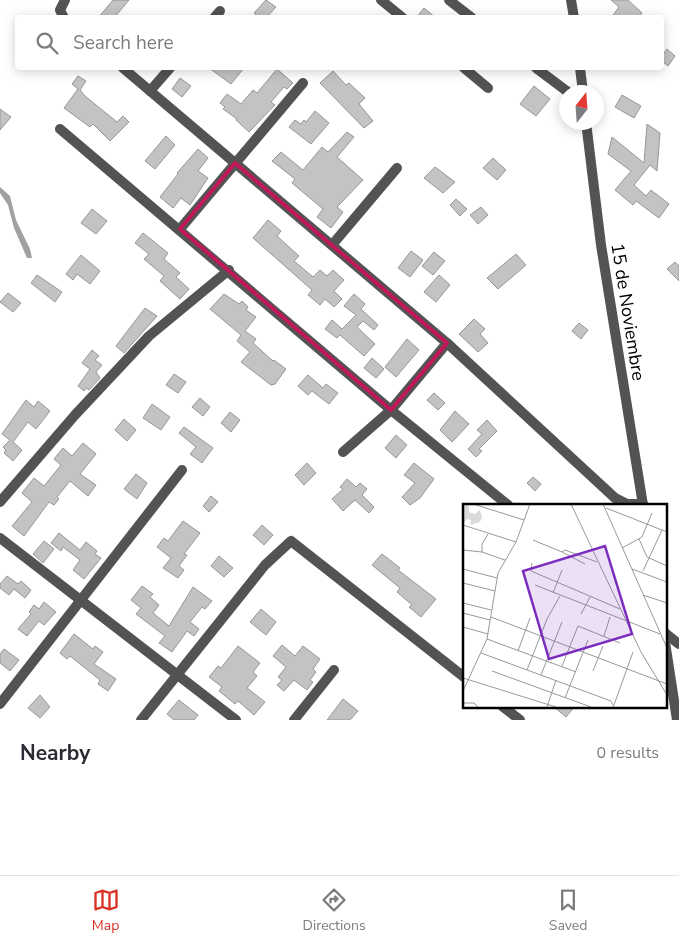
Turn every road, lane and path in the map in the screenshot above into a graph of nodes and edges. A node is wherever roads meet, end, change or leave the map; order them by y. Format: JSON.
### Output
{"nodes":[{"id":1,"x":65,"y":0,"type":"edge"},
{"id":2,"x":381,"y":0,"type":"edge"},
{"id":3,"x":450,"y":0,"type":"edge"},
{"id":4,"x":572,"y":0,"type":"edge"},
{"id":5,"x":62,"y":15,"type":"edge"},
{"id":6,"x":399,"y":15,"type":"edge"},
{"id":7,"x":468,"y":15,"type":"edge"},
{"id":8,"x":574,"y":15,"type":"edge"},
{"id":9,"x":125,"y":70,"type":"edge"},
{"id":10,"x":168,"y":70,"type":"edge"},
{"id":11,"x":466,"y":70,"type":"edge"},
{"id":12,"x":539,"y":70,"type":"edge"},
{"id":13,"x":580,"y":70,"type":"edge"},
{"id":14,"x":303,"y":83,"type":"dead end"},
{"id":15,"x":559,"y":85,"type":"edge"},
{"id":16,"x":582,"y":85,"type":"edge"},
{"id":17,"x":488,"y":88,"type":"dead end"},
{"id":18,"x":150,"y":91,"type":"junction"},
{"id":19,"x":60,"y":129,"type":"dead end"},
{"id":20,"x":587,"y":130,"type":"edge"},
{"id":21,"x":235,"y":163,"type":"junction"},
{"id":22,"x":397,"y":168,"type":"dead end"},
{"id":23,"x":180,"y":229,"type":"junction"},
{"id":24,"x":332,"y":246,"type":"junction"},
{"id":25,"x":229,"y":270,"type":"junction"},
{"id":26,"x":447,"y":343,"type":"junction"},
{"id":27,"x":391,"y":410,"type":"junction"},
{"id":28,"x":343,"y":452,"type":"dead end"},
{"id":29,"x":182,"y":470,"type":"dead end"},
{"id":30,"x":0,"y":502,"type":"edge"},
{"id":31,"x":507,"y":504,"type":"edge"},
{"id":32,"x":627,"y":504,"type":"edge"},
{"id":33,"x":643,"y":504,"type":"edge"},
{"id":34,"x":0,"y":538,"type":"edge"},
{"id":35,"x":80,"y":600,"type":"junction"},
{"id":36,"x":666,"y":634,"type":"edge"},
{"id":37,"x":679,"y":644,"type":"edge"},
{"id":38,"x":666,"y":648,"type":"edge"},
{"id":39,"x":334,"y":670,"type":"dead end"},
{"id":40,"x":177,"y":675,"type":"junction"},
{"id":41,"x":463,"y":676,"type":"edge"},
{"id":42,"x":0,"y":704,"type":"edge"},
{"id":43,"x":505,"y":708,"type":"edge"},
{"id":44,"x":141,"y":720,"type":"edge"},
{"id":45,"x":236,"y":720,"type":"edge"},
{"id":46,"x":294,"y":720,"type":"edge"},
{"id":47,"x":520,"y":720,"type":"edge"},
{"id":48,"x":678,"y":720,"type":"edge"}],
"edges":[{"from":1,"to":5,"type":"street"},
{"from":2,"to":6,"type":"street"},
{"from":3,"to":7,"type":"street"},
{"from":4,"to":8,"type":"street"},
{"from":9,"to":18,"type":"street"},
{"from":10,"to":18,"type":"street"},
{"from":11,"to":17,"type":"street"},
{"from":12,"to":15,"type":"street"},
{"from":13,"to":16,"type":"street"},
{"from":14,"to":21,"type":"street"},
{"from":18,"to":21,"type":"street"},
{"from":19,"to":23,"type":"street"},
{"from":20,"to":33,"type":"street","name":"15 de Noviembre"},
{"from":21,"to":23,"type":"street"},
{"from":21,"to":24,"type":"street"},
{"from":22,"to":24,"type":"street"},
{"from":23,"to":25,"type":"street"},
{"from":24,"to":26,"type":"street"},
{"from":25,"to":27,"type":"street"},
{"from":25,"to":30,"type":"street"},
{"from":26,"to":27,"type":"street"},
{"from":26,"to":32,"type":"street"},
{"from":27,"to":28,"type":"street"},
{"from":27,"to":31,"type":"street"},
{"from":29,"to":35,"type":"street"},
{"from":34,"to":35,"type":"street"},
{"from":35,"to":40,"type":"street"},
{"from":35,"to":42,"type":"street"},
{"from":36,"to":37,"type":"street"},
{"from":38,"to":48,"type":"street"},
{"from":39,"to":46,"type":"street"},
{"from":40,"to":41,"type":"street"},
{"from":40,"to":44,"type":"street"},
{"from":40,"to":45,"type":"street"},
{"from":43,"to":47,"type":"street"}]}
